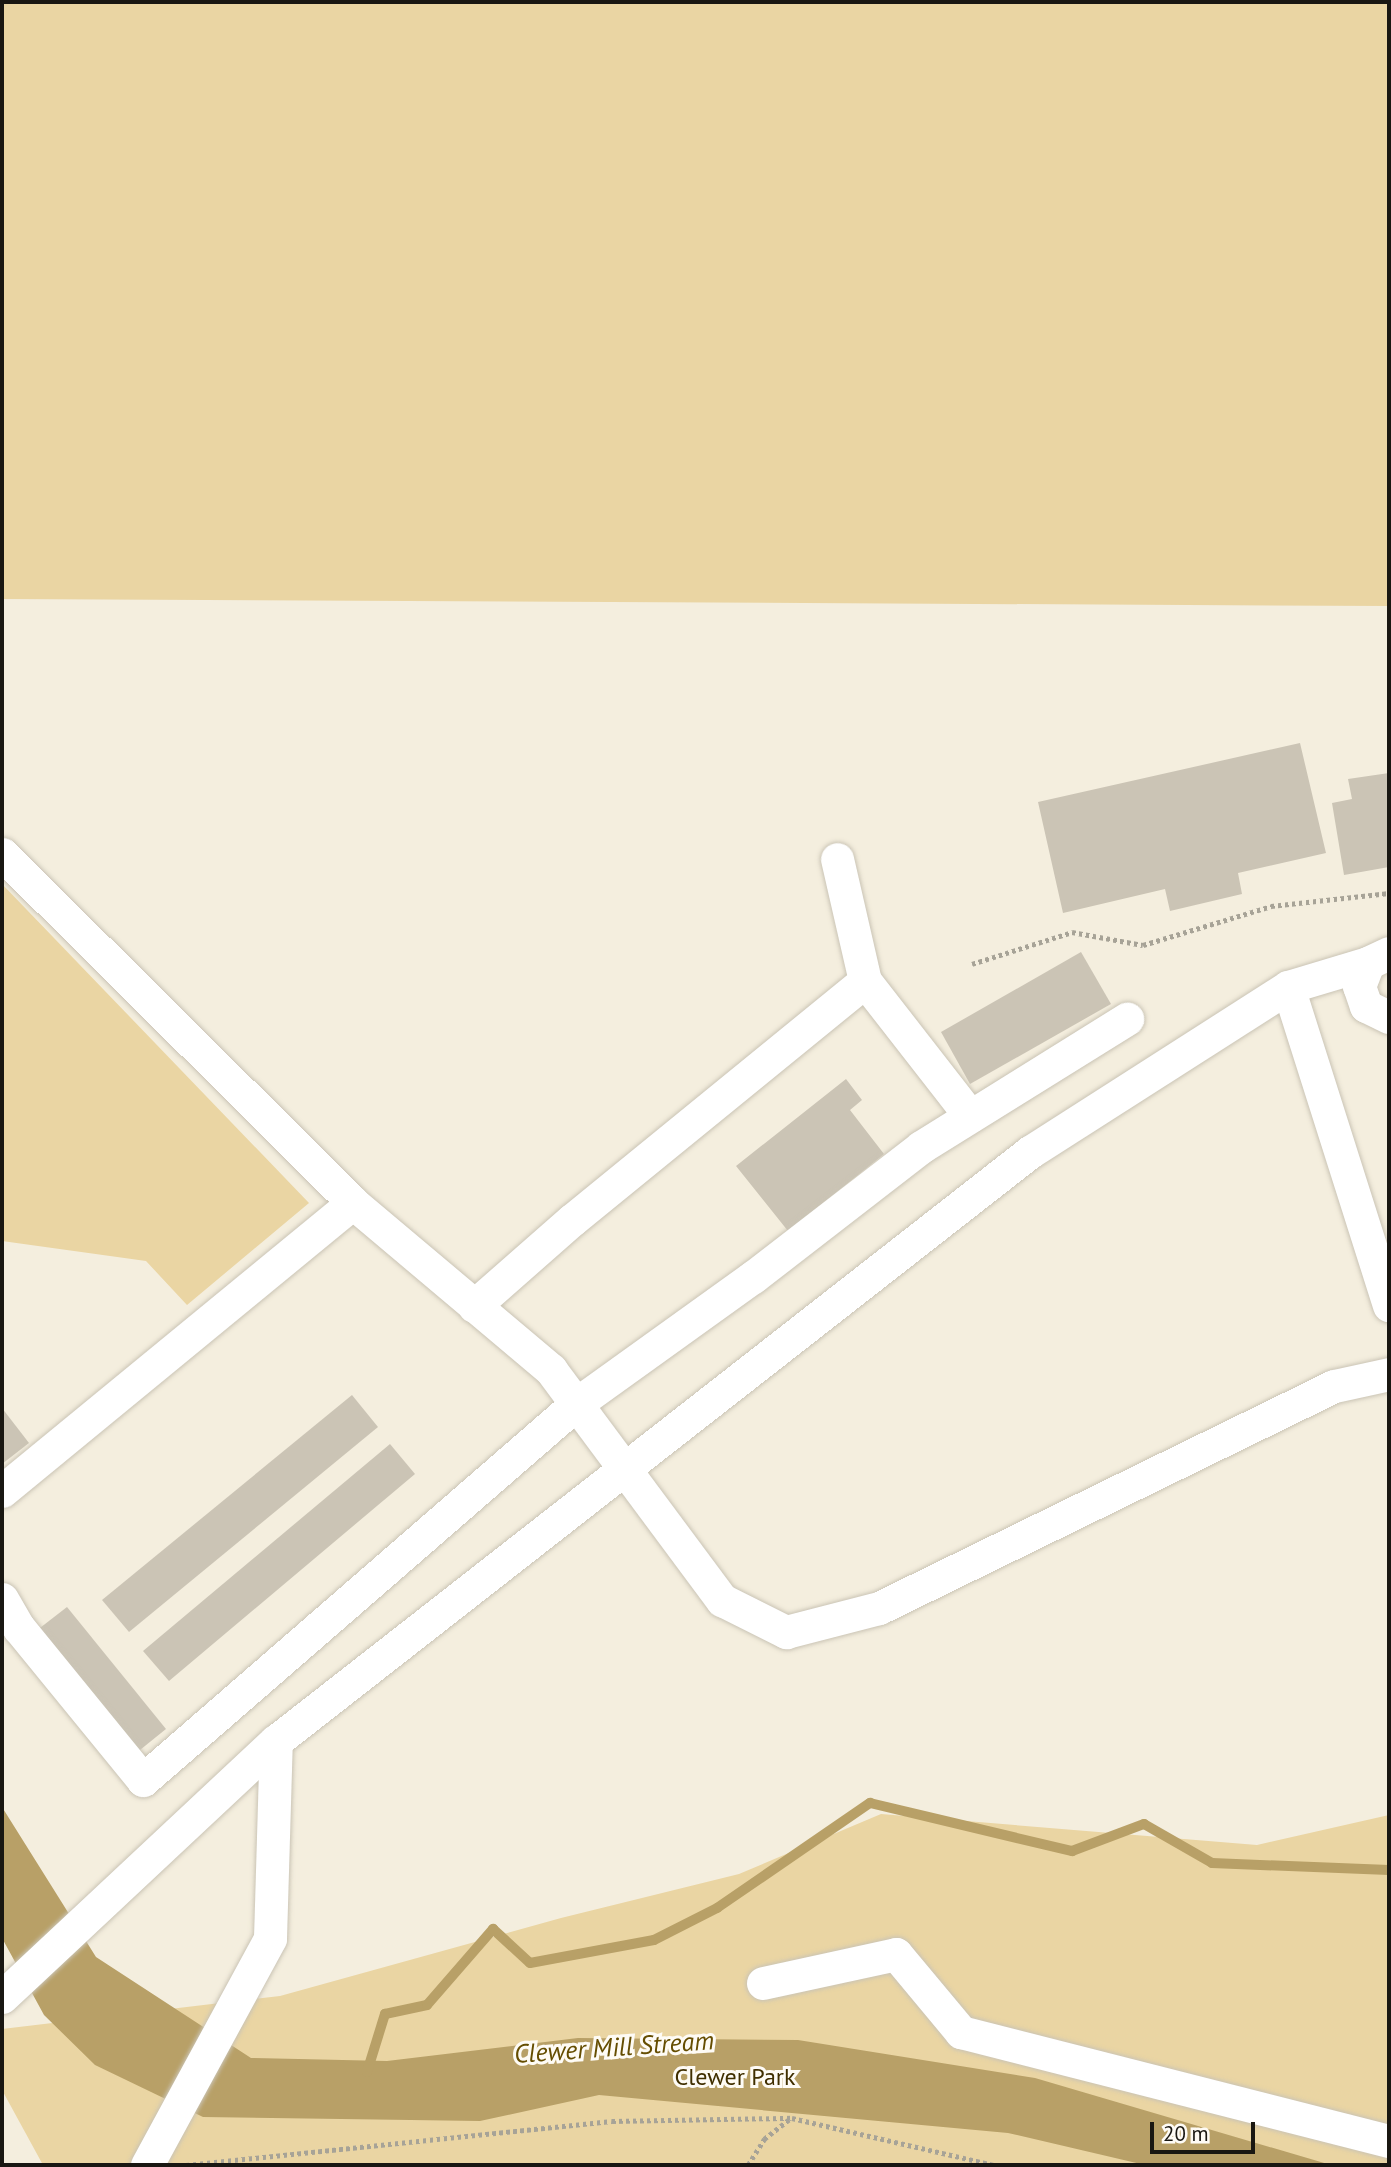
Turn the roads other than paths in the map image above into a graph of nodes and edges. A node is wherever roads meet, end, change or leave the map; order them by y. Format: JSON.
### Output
{"nodes":[{"id":1,"x":2,"y":854,"type":"edge"},
{"id":2,"x":836,"y":859,"type":"dead end"},
{"id":3,"x":1378,"y":958,"type":"edge"},
{"id":4,"x":865,"y":981,"type":"junction"},
{"id":5,"x":1288,"y":987,"type":"junction"},
{"id":6,"x":1389,"y":1017,"type":"edge"},
{"id":7,"x":1127,"y":1019,"type":"dead end"},
{"id":8,"x":970,"y":1116,"type":"junction"},
{"id":9,"x":353,"y":1203,"type":"junction"},
{"id":10,"x":1389,"y":1305,"type":"edge"},
{"id":11,"x":474,"y":1306,"type":"junction"},
{"id":12,"x":1389,"y":1374,"type":"edge"},
{"id":13,"x":576,"y":1404,"type":"junction"},
{"id":14,"x":624,"y":1469,"type":"junction"},
{"id":15,"x":2,"y":1491,"type":"edge"},
{"id":16,"x":2,"y":1599,"type":"edge"},
{"id":17,"x":10,"y":1635,"type":"edge"},
{"id":18,"x":276,"y":1741,"type":"junction"},
{"id":19,"x":763,"y":1983,"type":"dead end"},
{"id":20,"x":2,"y":1997,"type":"edge"},
{"id":21,"x":1389,"y":2141,"type":"edge"},
{"id":22,"x":147,"y":2165,"type":"edge"}],
"edges":[{"from":1,"to":9,"type":"lane"},
{"from":2,"to":4,"type":"lane"},
{"from":3,"to":5,"type":"lane"},
{"from":3,"to":6,"type":"lane"},
{"from":4,"to":8,"type":"lane"},
{"from":4,"to":11,"type":"lane"},
{"from":5,"to":10,"type":"lane"},
{"from":5,"to":14,"type":"lane"},
{"from":7,"to":8,"type":"lane"},
{"from":8,"to":13,"type":"lane"},
{"from":9,"to":11,"type":"lane"},
{"from":9,"to":15,"type":"lane"},
{"from":11,"to":13,"type":"lane"},
{"from":12,"to":14,"type":"lane"},
{"from":13,"to":14,"type":"lane"},
{"from":13,"to":17,"type":"lane"},
{"from":14,"to":18,"type":"lane"},
{"from":16,"to":17,"type":"lane"},
{"from":18,"to":20,"type":"lane"},
{"from":18,"to":22,"type":"lane"},
{"from":19,"to":21,"type":"lane"}]}
